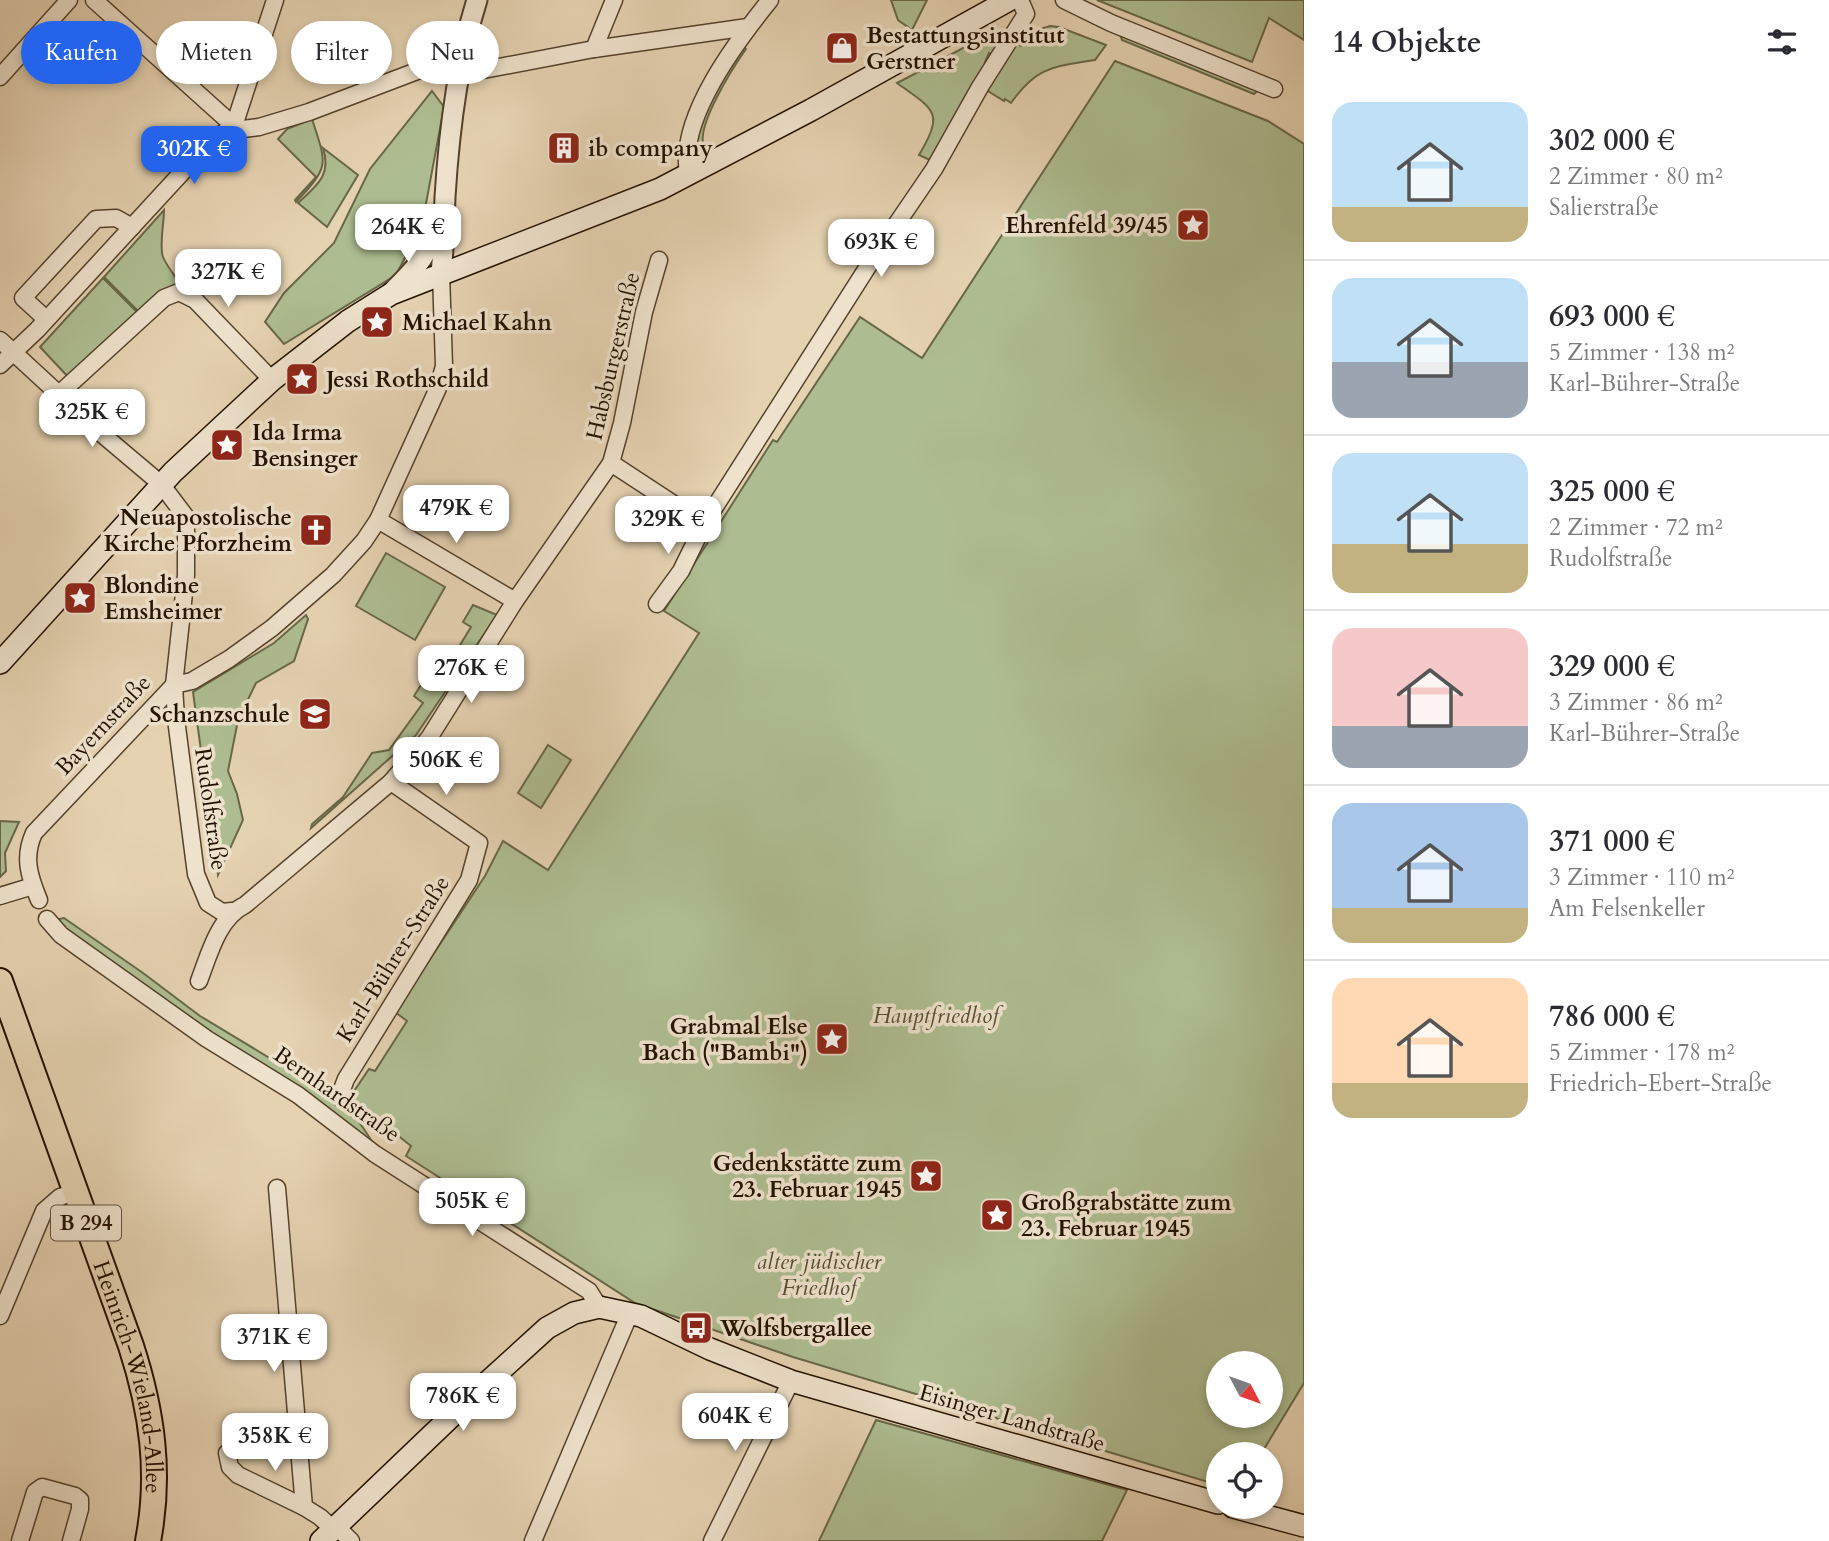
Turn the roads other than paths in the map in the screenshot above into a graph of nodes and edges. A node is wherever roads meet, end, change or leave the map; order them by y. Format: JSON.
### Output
{"nodes":[{"id":1,"x":69,"y":0,"type":"edge"},
{"id":2,"x":94,"y":0,"type":"edge"},
{"id":3,"x":275,"y":0,"type":"edge"},
{"id":4,"x":477,"y":0,"type":"edge"},
{"id":5,"x":614,"y":0,"type":"edge"},
{"id":6,"x":770,"y":0,"type":"edge"},
{"id":7,"x":1009,"y":0,"type":"edge"},
{"id":8,"x":1020,"y":0,"type":"edge"},
{"id":9,"x":1064,"y":0,"type":"edge"},
{"id":10,"x":472,"y":21,"type":"edge"},
{"id":11,"x":748,"y":27,"type":"junction"},
{"id":12,"x":594,"y":49,"type":"junction"},
{"id":13,"x":499,"y":67,"type":"edge"},
{"id":14,"x":406,"y":75,"type":"edge"},
{"id":15,"x":0,"y":78,"type":"edge"},
{"id":16,"x":459,"y":84,"type":"edge"},
{"id":17,"x":1274,"y":89,"type":"dead end"},
{"id":18,"x":234,"y":126,"type":"junction"},
{"id":19,"x":688,"y":173,"type":"junction"},
{"id":20,"x":445,"y":200,"type":"junction"},
{"id":21,"x":132,"y":227,"type":"junction"},
{"id":22,"x":659,"y":260,"type":"dead end"},
{"id":23,"x":441,"y":273,"type":"junction"},
{"id":24,"x":391,"y":294,"type":"junction"},
{"id":25,"x":46,"y":319,"type":"junction"},
{"id":26,"x":0,"y":340,"type":"edge"},
{"id":27,"x":13,"y":351,"type":"junction"},
{"id":28,"x":0,"y":365,"type":"edge"},
{"id":29,"x":272,"y":380,"type":"junction"},
{"id":30,"x":58,"y":395,"type":"junction"},
{"id":31,"x":611,"y":463,"type":"junction"},
{"id":32,"x":161,"y":484,"type":"junction"},
{"id":33,"x":378,"y":520,"type":"junction"},
{"id":34,"x":704,"y":524,"type":"junction"},
{"id":35,"x":515,"y":601,"type":"junction"},
{"id":36,"x":657,"y":604,"type":"dead end"},
{"id":37,"x":0,"y":663,"type":"edge"},
{"id":38,"x":174,"y":685,"type":"junction"},
{"id":39,"x":391,"y":782,"type":"junction"},
{"id":40,"x":0,"y":896,"type":"edge"},
{"id":41,"x":208,"y":903,"type":"junction"},
{"id":42,"x":232,"y":911,"type":"junction"},
{"id":43,"x":47,"y":919,"type":"dead end"},
{"id":44,"x":213,"y":944,"type":"junction"},
{"id":45,"x":0,"y":981,"type":"edge"},
{"id":46,"x":199,"y":981,"type":"dead end"},
{"id":47,"x":340,"y":1097,"type":"dead end"},
{"id":48,"x":277,"y":1188,"type":"dead end"},
{"id":49,"x":75,"y":1192,"type":"junction"},
{"id":50,"x":4,"y":1296,"type":"edge"},
{"id":51,"x":599,"y":1307,"type":"junction"},
{"id":52,"x":630,"y":1313,"type":"junction"},
{"id":53,"x":0,"y":1316,"type":"edge"},
{"id":54,"x":791,"y":1381,"type":"junction"},
{"id":55,"x":227,"y":1453,"type":"dead end"},
{"id":56,"x":1206,"y":1500,"type":"edge"},
{"id":57,"x":304,"y":1507,"type":"junction"},
{"id":58,"x":1278,"y":1519,"type":"edge"},
{"id":59,"x":1304,"y":1526,"type":"edge"},
{"id":60,"x":335,"y":1534,"type":"edge"},
{"id":61,"x":20,"y":1541,"type":"edge"},
{"id":62,"x":71,"y":1541,"type":"edge"},
{"id":63,"x":148,"y":1541,"type":"edge"},
{"id":64,"x":533,"y":1541,"type":"edge"},
{"id":65,"x":712,"y":1541,"type":"edge"}],
"edges":[{"from":1,"to":15,"type":"street"},
{"from":2,"to":18,"type":"street"},
{"from":3,"to":18,"type":"street"},
{"from":4,"to":10,"type":"street","name":"Bayernstraße"},
{"from":5,"to":12,"type":"street"},
{"from":6,"to":11,"type":"street"},
{"from":7,"to":19,"type":"main road"},
{"from":8,"to":34,"type":"street"},
{"from":9,"to":17,"type":"street"},
{"from":11,"to":12,"type":"street"},
{"from":11,"to":19,"type":"street"},
{"from":12,"to":13,"type":"street"},
{"from":14,"to":18,"type":"street"},
{"from":16,"to":20,"type":"street","name":"Bayernstraße"},
{"from":18,"to":21,"type":"street"},
{"from":19,"to":23,"type":"main road"},
{"from":20,"to":23,"type":"street","name":"Bayernstraße"},
{"from":20,"to":24,"type":"street","name":"Bayernstraße"},
{"from":21,"to":25,"type":"street"},
{"from":21,"to":25,"type":"street"},
{"from":22,"to":31,"type":"street","name":"Habsburgerstraße"},
{"from":23,"to":24,"type":"main road"},
{"from":23,"to":33,"type":"street","name":"Bayernstraße"},
{"from":24,"to":29,"type":"main road"},
{"from":25,"to":27,"type":"street"},
{"from":26,"to":27,"type":"street","name":"Rudolfstraße"},
{"from":27,"to":28,"type":"street"},
{"from":27,"to":30,"type":"street","name":"Rudolfstraße"},
{"from":29,"to":30,"type":"street"},
{"from":29,"to":32,"type":"main road"},
{"from":30,"to":32,"type":"street","name":"Rudolfstraße"},
{"from":31,"to":34,"type":"street","name":"Habsburgerstraße"},
{"from":31,"to":35,"type":"street","name":"Habsburgerstraße"},
{"from":32,"to":37,"type":"main road"},
{"from":32,"to":38,"type":"street","name":"Rudolfstraße"},
{"from":33,"to":35,"type":"street"},
{"from":33,"to":38,"type":"street","name":"Bayernstraße"},
{"from":34,"to":36,"type":"street"},
{"from":35,"to":39,"type":"street","name":"Habsburgerstraße"},
{"from":38,"to":40,"type":"street","name":"Bayernstraße"},
{"from":38,"to":41,"type":"street","name":"Rudolfstraße"},
{"from":39,"to":42,"type":"street","name":"Habsburgerstraße"},
{"from":39,"to":47,"type":"street","name":"Karl-Bührer-Straße"},
{"from":41,"to":42,"type":"street","name":"Rudolfstraße"},
{"from":41,"to":44,"type":"street","name":"Rudolfstraße"},
{"from":42,"to":44,"type":"street","name":"Habsburgerstraße"},
{"from":43,"to":51,"type":"street","name":"Bernhardstraße"},
{"from":44,"to":46,"type":"street","name":"Habsburgerstraße"},
{"from":45,"to":49,"type":"main road","name":"Heinrich-Wieland-Allee","number":"B 294"},
{"from":48,"to":57,"type":"street"},
{"from":49,"to":50,"type":"street"},
{"from":49,"to":63,"type":"main road","name":"Heinrich-Wieland-Allee","number":"B 294"},
{"from":50,"to":53,"type":"street"},
{"from":51,"to":52,"type":"main road"},
{"from":51,"to":60,"type":"main road"},
{"from":52,"to":54,"type":"main road"},
{"from":52,"to":64,"type":"street"},
{"from":54,"to":56,"type":"main road","name":"Eisinger Landstraße"},
{"from":54,"to":65,"type":"street"},
{"from":55,"to":57,"type":"street"},
{"from":57,"to":60,"type":"street"},
{"from":58,"to":59,"type":"main road"},
{"from":61,"to":62,"type":"street"}]}
